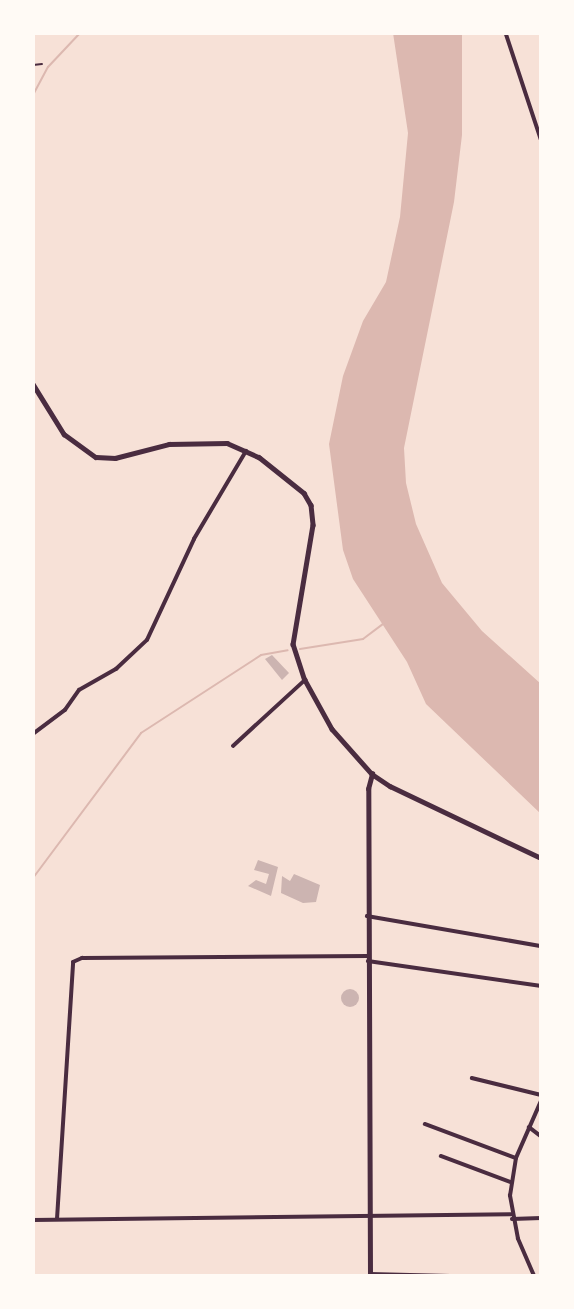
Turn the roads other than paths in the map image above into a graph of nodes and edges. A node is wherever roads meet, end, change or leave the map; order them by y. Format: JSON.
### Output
{"nodes":[{"id":1,"x":506,"y":33,"type":"edge"},
{"id":2,"x":42,"y":64,"type":"dead end"},
{"id":3,"x":33,"y":65,"type":"edge"},
{"id":4,"x":541,"y":139,"type":"edge"},
{"id":5,"x":33,"y":384,"type":"edge"},
{"id":6,"x":246,"y":449,"type":"junction"},
{"id":7,"x":305,"y":680,"type":"junction"},
{"id":8,"x":33,"y":734,"type":"edge"},
{"id":9,"x":233,"y":746,"type":"dead end"},
{"id":10,"x":372,"y":774,"type":"junction"},
{"id":11,"x":541,"y":858,"type":"edge"},
{"id":12,"x":368,"y":916,"type":"junction"},
{"id":13,"x":541,"y":946,"type":"edge"},
{"id":14,"x":368,"y":958,"type":"junction"},
{"id":15,"x":541,"y":986,"type":"edge"},
{"id":16,"x":472,"y":1078,"type":"dead end"},
{"id":17,"x":541,"y":1095,"type":"edge"},
{"id":18,"x":541,"y":1101,"type":"edge"},
{"id":19,"x":425,"y":1124,"type":"dead end"},
{"id":20,"x":529,"y":1127,"type":"junction"},
{"id":21,"x":541,"y":1136,"type":"edge"},
{"id":22,"x":441,"y":1156,"type":"dead end"},
{"id":23,"x":516,"y":1158,"type":"junction"},
{"id":24,"x":511,"y":1182,"type":"junction"},
{"id":25,"x":370,"y":1216,"type":"junction"},
{"id":26,"x":512,"y":1217,"type":"junction"},
{"id":27,"x":541,"y":1218,"type":"edge"},
{"id":28,"x":57,"y":1219,"type":"junction"},
{"id":29,"x":33,"y":1220,"type":"edge"},
{"id":30,"x":370,"y":1275,"type":"edge"},
{"id":31,"x":450,"y":1276,"type":"edge"},
{"id":32,"x":534,"y":1276,"type":"edge"}],
"edges":[{"from":1,"to":4,"type":"street"},
{"from":2,"to":3,"type":"lane"},
{"from":5,"to":6,"type":"street"},
{"from":6,"to":7,"type":"street"},
{"from":6,"to":8,"type":"street"},
{"from":7,"to":9,"type":"street"},
{"from":7,"to":10,"type":"street"},
{"from":10,"to":11,"type":"street"},
{"from":10,"to":12,"type":"street"},
{"from":12,"to":13,"type":"street"},
{"from":12,"to":14,"type":"street"},
{"from":14,"to":15,"type":"street"},
{"from":14,"to":25,"type":"street"},
{"from":14,"to":28,"type":"street"},
{"from":16,"to":17,"type":"street"},
{"from":18,"to":20,"type":"street"},
{"from":19,"to":23,"type":"street"},
{"from":20,"to":21,"type":"street"},
{"from":20,"to":23,"type":"street"},
{"from":22,"to":24,"type":"street"},
{"from":23,"to":24,"type":"street"},
{"from":24,"to":26,"type":"street"},
{"from":25,"to":26,"type":"street"},
{"from":25,"to":28,"type":"street"},
{"from":25,"to":30,"type":"street"},
{"from":26,"to":27,"type":"street"},
{"from":26,"to":32,"type":"street"},
{"from":28,"to":29,"type":"street"},
{"from":30,"to":31,"type":"street"}]}
